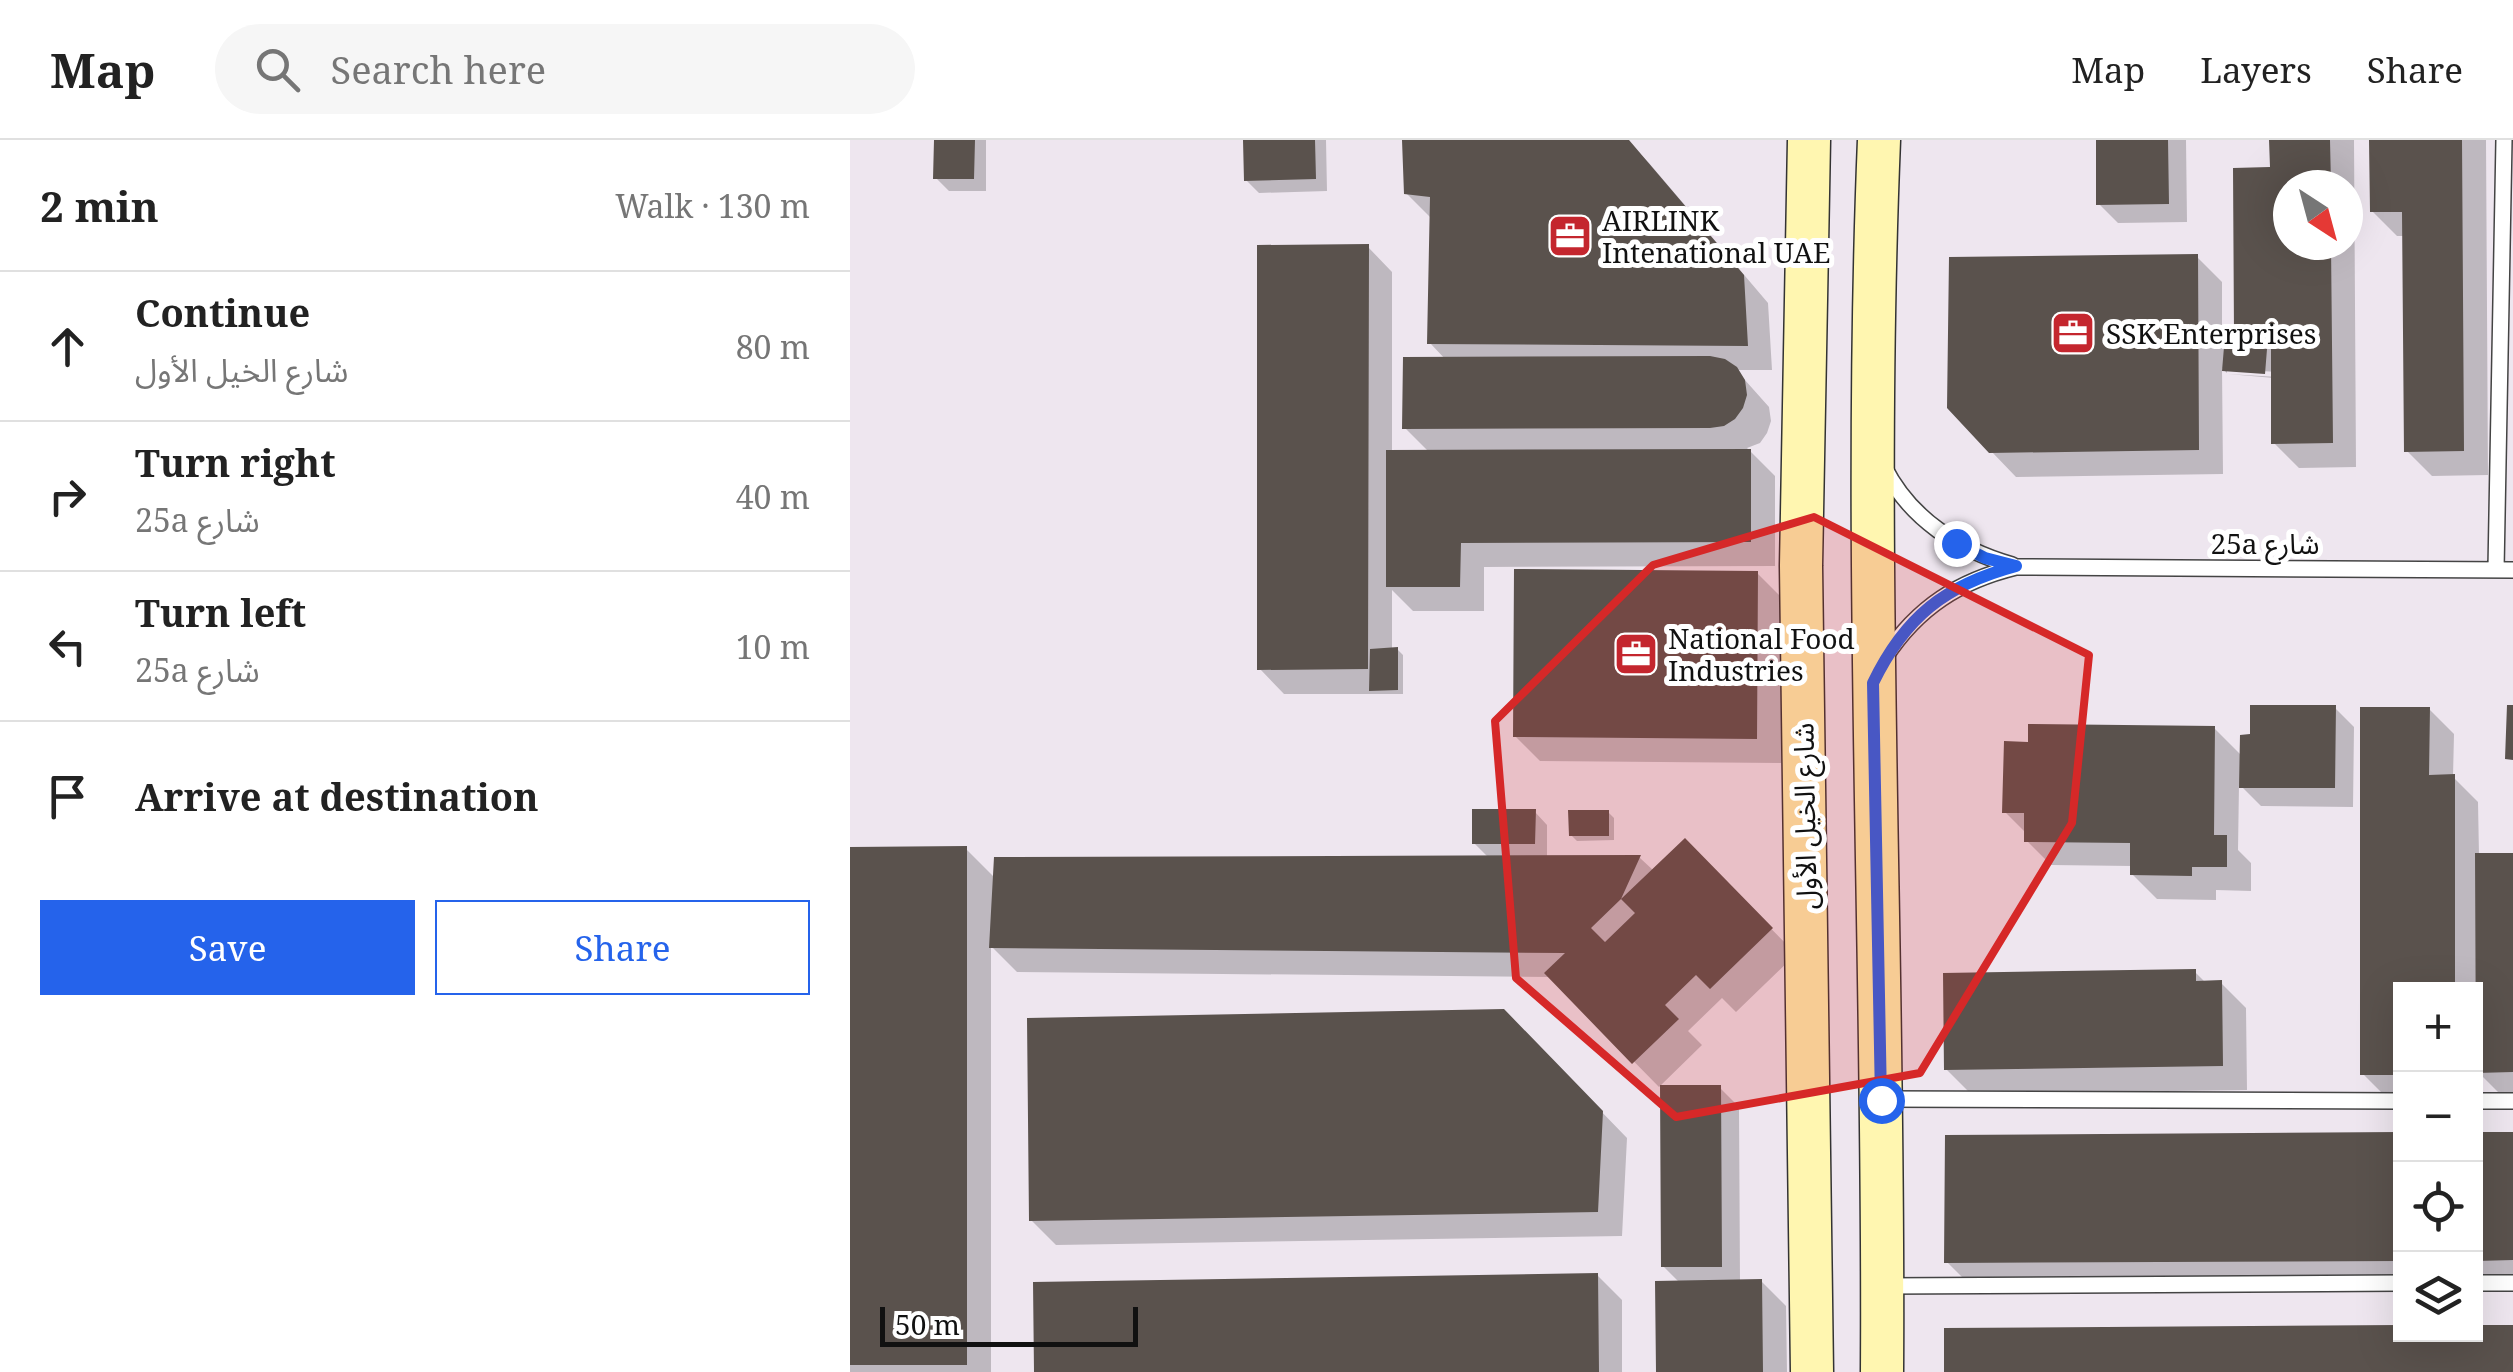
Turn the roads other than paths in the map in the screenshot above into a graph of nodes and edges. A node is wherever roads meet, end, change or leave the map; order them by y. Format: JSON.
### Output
{"nodes":[{"id":1,"x":1899,"y":140,"type":"edge"},
{"id":2,"x":2504,"y":140,"type":"edge"},
{"id":3,"x":1804,"y":147,"type":"edge"},
{"id":4,"x":1878,"y":161,"type":"edge"},
{"id":5,"x":1874,"y":448,"type":"junction"},
{"id":6,"x":2016,"y":566,"type":"junction"},
{"id":7,"x":2504,"y":570,"type":"edge"},
{"id":8,"x":1873,"y":683,"type":"junction"},
{"id":9,"x":1881,"y":1100,"type":"junction"},
{"id":10,"x":2393,"y":1101,"type":"edge"},
{"id":11,"x":2483,"y":1101,"type":"edge"},
{"id":12,"x":2513,"y":1101,"type":"edge"},
{"id":13,"x":2513,"y":1282,"type":"edge"},
{"id":14,"x":2393,"y":1283,"type":"edge"},
{"id":15,"x":2483,"y":1283,"type":"edge"},
{"id":16,"x":1883,"y":1286,"type":"junction"},
{"id":17,"x":1812,"y":1372,"type":"edge"},
{"id":18,"x":1882,"y":1372,"type":"edge"}],
"edges":[{"from":1,"to":4,"type":"main road"},
{"from":2,"to":7,"type":"lane"},
{"from":3,"to":17,"type":"main road","name":"شارع الخيل الأول"},
{"from":4,"to":5,"type":"main road"},
{"from":5,"to":6,"type":"lane","name":"25a شارع"},
{"from":5,"to":8,"type":"main road"},
{"from":6,"to":7,"type":"lane","name":"25a شارع"},
{"from":6,"to":8,"type":"lane","name":"25a شارع"},
{"from":8,"to":9,"type":"main road"},
{"from":9,"to":10,"type":"lane"},
{"from":9,"to":16,"type":"main road"},
{"from":11,"to":12,"type":"lane"},
{"from":13,"to":15,"type":"lane"},
{"from":14,"to":16,"type":"lane"},
{"from":16,"to":18,"type":"main road"}]}
